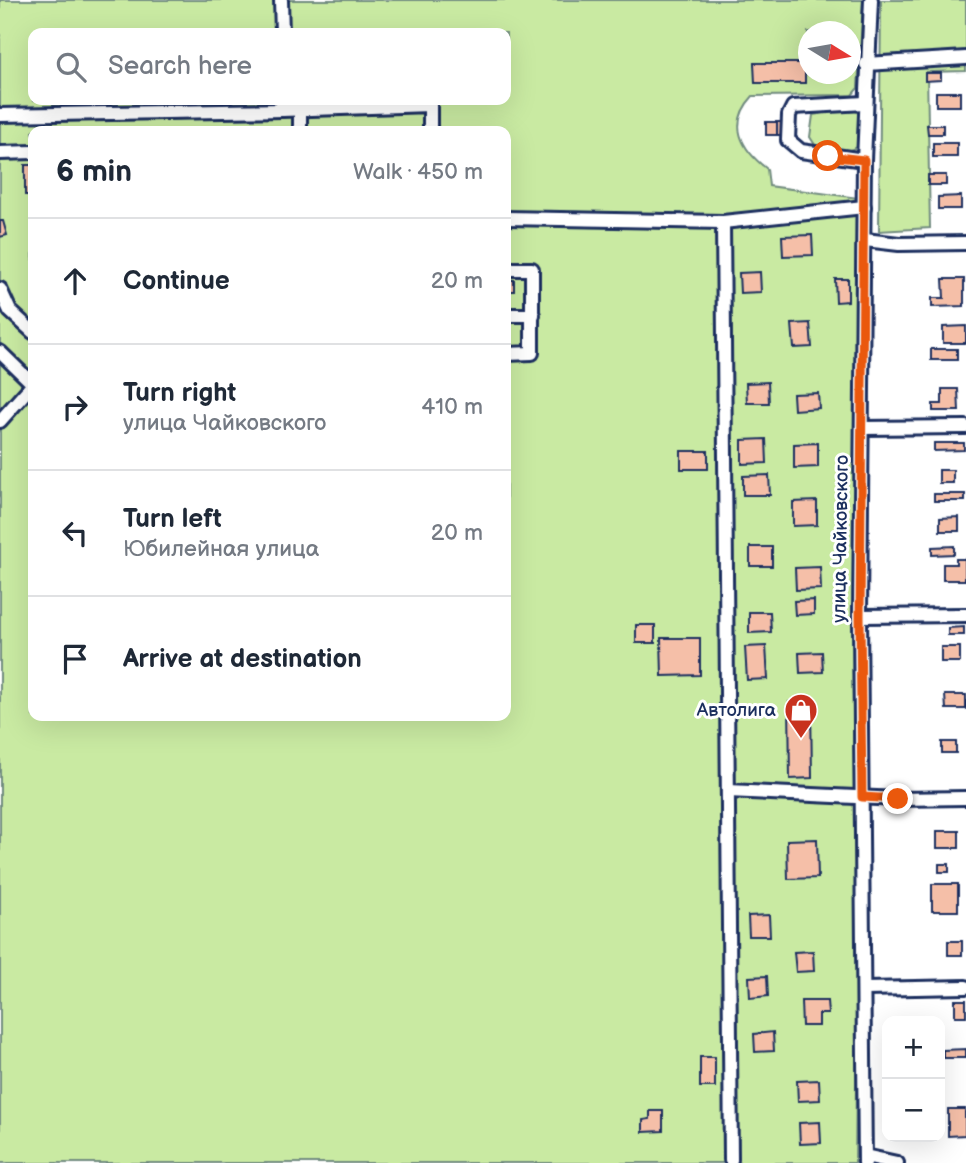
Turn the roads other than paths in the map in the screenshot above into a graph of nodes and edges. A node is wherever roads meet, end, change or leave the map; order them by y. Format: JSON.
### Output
{"nodes":[{"id":1,"x":282,"y":0,"type":"edge"},
{"id":2,"x":871,"y":0,"type":"edge"},
{"id":3,"x":282,"y":28,"type":"edge"},
{"id":4,"x":966,"y":58,"type":"edge"},
{"id":5,"x":866,"y":64,"type":"junction"},
{"id":6,"x":865,"y":103,"type":"junction"},
{"id":7,"x":282,"y":105,"type":"edge"},
{"id":8,"x":430,"y":105,"type":"edge"},
{"id":9,"x":430,"y":105,"type":"edge"},
{"id":10,"x":300,"y":109,"type":"junction"},
{"id":11,"x":0,"y":115,"type":"edge"},
{"id":12,"x":300,"y":126,"type":"edge"},
{"id":13,"x":430,"y":126,"type":"edge"},
{"id":14,"x":28,"y":152,"type":"edge"},
{"id":15,"x":0,"y":153,"type":"edge"},
{"id":16,"x":864,"y":160,"type":"junction"},
{"id":17,"x":864,"y":207,"type":"junction"},
{"id":18,"x":511,"y":218,"type":"edge"},
{"id":19,"x":723,"y":222,"type":"junction"},
{"id":20,"x":865,"y":240,"type":"junction"},
{"id":21,"x":966,"y":243,"type":"edge"},
{"id":22,"x":511,"y":269,"type":"edge"},
{"id":23,"x":0,"y":289,"type":"edge"},
{"id":24,"x":533,"y":315,"type":"junction"},
{"id":25,"x":511,"y":316,"type":"edge"},
{"id":26,"x":28,"y":327,"type":"edge"},
{"id":27,"x":0,"y":352,"type":"edge"},
{"id":28,"x":511,"y":354,"type":"edge"},
{"id":29,"x":28,"y":379,"type":"edge"},
{"id":30,"x":28,"y":390,"type":"edge"},
{"id":31,"x":0,"y":421,"type":"edge"},
{"id":32,"x":966,"y":427,"type":"edge"},
{"id":33,"x":862,"y":428,"type":"junction"},
{"id":34,"x":966,"y":615,"type":"edge"},
{"id":35,"x":860,"y":616,"type":"junction"},
{"id":36,"x":728,"y":791,"type":"junction"},
{"id":37,"x":862,"y":797,"type":"junction"},
{"id":38,"x":966,"y":798,"type":"edge"},
{"id":39,"x":966,"y":987,"type":"edge"},
{"id":40,"x":865,"y":989,"type":"junction"},
{"id":41,"x":865,"y":1159,"type":"edge"},
{"id":42,"x":731,"y":1160,"type":"dead end"},
{"id":43,"x":897,"y":1163,"type":"edge"}],
"edges":[{"from":1,"to":3,"type":"street"},
{"from":2,"to":5,"type":"street","name":"улица Чайковского"},
{"from":4,"to":5,"type":"street"},
{"from":5,"to":6,"type":"street","name":"улица Чайковского"},
{"from":6,"to":16,"type":"street","name":"улица Чайковского"},
{"from":6,"to":16,"type":"street"},
{"from":7,"to":10,"type":"street"},
{"from":7,"to":11,"type":"street"},
{"from":8,"to":10,"type":"street"},
{"from":9,"to":13,"type":"street"},
{"from":10,"to":12,"type":"street"},
{"from":14,"to":15,"type":"street"},
{"from":16,"to":17,"type":"street","name":"улица Чайковского"},
{"from":17,"to":19,"type":"street"},
{"from":17,"to":20,"type":"street","name":"улица Чайковского"},
{"from":18,"to":19,"type":"street"},
{"from":19,"to":36,"type":"street"},
{"from":20,"to":21,"type":"street"},
{"from":20,"to":33,"type":"street","name":"улица Чайковского"},
{"from":22,"to":24,"type":"street"},
{"from":23,"to":26,"type":"street"},
{"from":24,"to":25,"type":"street"},
{"from":24,"to":28,"type":"street"},
{"from":27,"to":29,"type":"street"},
{"from":30,"to":31,"type":"street"},
{"from":32,"to":33,"type":"street"},
{"from":33,"to":35,"type":"street","name":"улица Чайковского"},
{"from":34,"to":35,"type":"street"},
{"from":35,"to":37,"type":"street","name":"улица Чайковского"},
{"from":36,"to":37,"type":"street"},
{"from":36,"to":42,"type":"street"},
{"from":37,"to":38,"type":"street"},
{"from":37,"to":40,"type":"street","name":"улица Чайковского"},
{"from":39,"to":40,"type":"street"},
{"from":40,"to":41,"type":"street","name":"улица Чайковского"},
{"from":41,"to":43,"type":"street"}]}
